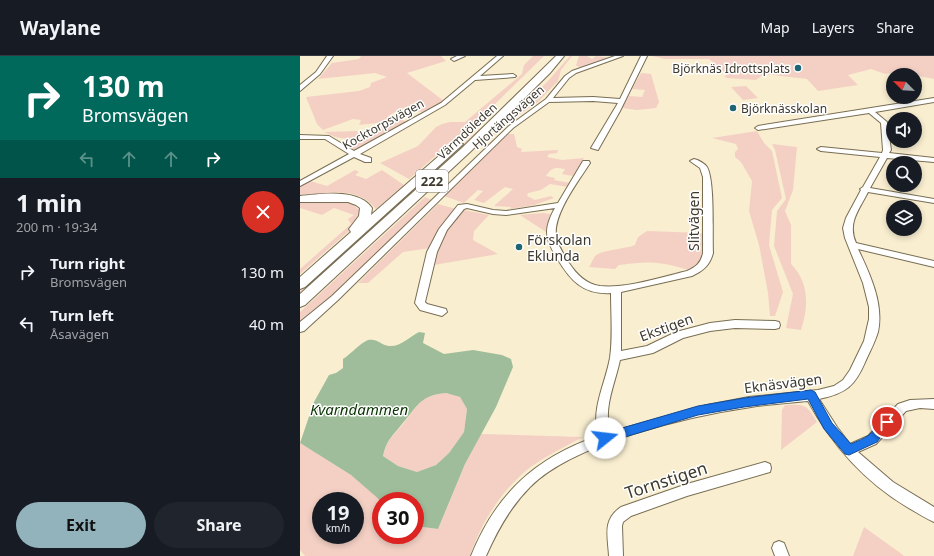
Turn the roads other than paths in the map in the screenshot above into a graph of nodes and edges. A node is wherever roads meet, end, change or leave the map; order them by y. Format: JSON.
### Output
{"nodes":[{"id":1,"x":330,"y":56,"type":"edge"},
{"id":2,"x":462,"y":56,"type":"edge"},
{"id":3,"x":500,"y":56,"type":"edge"},
{"id":4,"x":549,"y":56,"type":"edge"},
{"id":5,"x":560,"y":56,"type":"edge"},
{"id":6,"x":620,"y":56,"type":"edge"},
{"id":7,"x":644,"y":56,"type":"edge"},
{"id":8,"x":454,"y":59,"type":"dead end"},
{"id":9,"x":513,"y":76,"type":"dead end"},
{"id":10,"x":473,"y":78,"type":"junction"},
{"id":11,"x":300,"y":89,"type":"edge"},
{"id":12,"x":548,"y":100,"type":"junction"},
{"id":13,"x":934,"y":100,"type":"edge"},
{"id":14,"x":622,"y":101,"type":"junction"},
{"id":15,"x":870,"y":111,"type":"junction"},
{"id":16,"x":758,"y":128,"type":"dead end"},
{"id":17,"x":300,"y":137,"type":"edge"},
{"id":18,"x":595,"y":148,"type":"dead end"},
{"id":19,"x":821,"y":149,"type":"dead end"},
{"id":20,"x":354,"y":154,"type":"junction"},
{"id":21,"x":884,"y":154,"type":"junction"},
{"id":22,"x":368,"y":160,"type":"dead end"},
{"id":23,"x":934,"y":160,"type":"edge"},
{"id":24,"x":694,"y":161,"type":"dead end"},
{"id":25,"x":586,"y":163,"type":"dead end"},
{"id":26,"x":300,"y":184,"type":"edge"},
{"id":27,"x":864,"y":189,"type":"junction"},
{"id":28,"x":300,"y":199,"type":"edge"},
{"id":29,"x":934,"y":200,"type":"edge"},
{"id":30,"x":561,"y":205,"type":"junction"},
{"id":31,"x":852,"y":245,"type":"junction"},
{"id":32,"x":934,"y":264,"type":"edge"},
{"id":33,"x":300,"y":278,"type":"edge"},
{"id":34,"x":300,"y":284,"type":"edge"},
{"id":35,"x":616,"y":290,"type":"junction"},
{"id":36,"x":300,"y":302,"type":"edge"},
{"id":37,"x":442,"y":312,"type":"dead end"},
{"id":38,"x":775,"y":324,"type":"dead end"},
{"id":39,"x":300,"y":328,"type":"edge"},
{"id":40,"x":615,"y":356,"type":"junction"},
{"id":41,"x":811,"y":395,"type":"junction"},
{"id":42,"x":934,"y":404,"type":"edge"},
{"id":43,"x":605,"y":438,"type":"junction"},
{"id":44,"x":849,"y":450,"type":"junction"},
{"id":45,"x":765,"y":468,"type":"dead end"},
{"id":46,"x":934,"y":515,"type":"edge"},
{"id":47,"x":478,"y":556,"type":"edge"},
{"id":48,"x":616,"y":556,"type":"edge"}],
"edges":[{"from":1,"to":11,"type":"main road"},
{"from":2,"to":8,"type":"street"},
{"from":3,"to":10,"type":"street","name":"Kocktorpsvägen"},
{"from":4,"to":34,"type":"highway","name":"Värmdöleden","number":"222"},
{"from":5,"to":36,"type":"highway","name":"Värmdöleden","number":"222"},
{"from":6,"to":12,"type":"street","name":"Hjortängsvägen"},
{"from":7,"to":14,"type":"street"},
{"from":9,"to":10,"type":"street"},
{"from":10,"to":20,"type":"street","name":"Kocktorpsvägen"},
{"from":12,"to":14,"type":"street"},
{"from":12,"to":39,"type":"street","name":"Hjortängsvägen"},
{"from":13,"to":15,"type":"street"},
{"from":14,"to":18,"type":"street"},
{"from":15,"to":16,"type":"street"},
{"from":15,"to":21,"type":"street","name":"Eknäsvägen"},
{"from":17,"to":20,"type":"street"},
{"from":19,"to":21,"type":"street"},
{"from":20,"to":22,"type":"street"},
{"from":20,"to":26,"type":"street","name":"Kocktorpsvägen"},
{"from":21,"to":23,"type":"street"},
{"from":21,"to":27,"type":"street","name":"Eknäsvägen"},
{"from":24,"to":35,"type":"street","name":"Slitvägen"},
{"from":25,"to":30,"type":"street","name":"Slitvägen"},
{"from":27,"to":29,"type":"street"},
{"from":27,"to":31,"type":"street","name":"Eknäsvägen"},
{"from":28,"to":33,"type":"highway"},
{"from":30,"to":35,"type":"street","name":"Slitvägen"},
{"from":30,"to":37,"type":"street"},
{"from":31,"to":32,"type":"street"},
{"from":31,"to":41,"type":"street","name":"Eknäsvägen"},
{"from":35,"to":40,"type":"street"},
{"from":38,"to":40,"type":"street","name":"Ekstigen"},
{"from":40,"to":43,"type":"street"},
{"from":41,"to":43,"type":"street","name":"Eknäsvägen"},
{"from":41,"to":44,"type":"street"},
{"from":42,"to":44,"type":"street"},
{"from":43,"to":47,"type":"street","name":"Eknäsvägen"},
{"from":44,"to":46,"type":"street"},
{"from":45,"to":48,"type":"street","name":"Tornstigen"}]}
